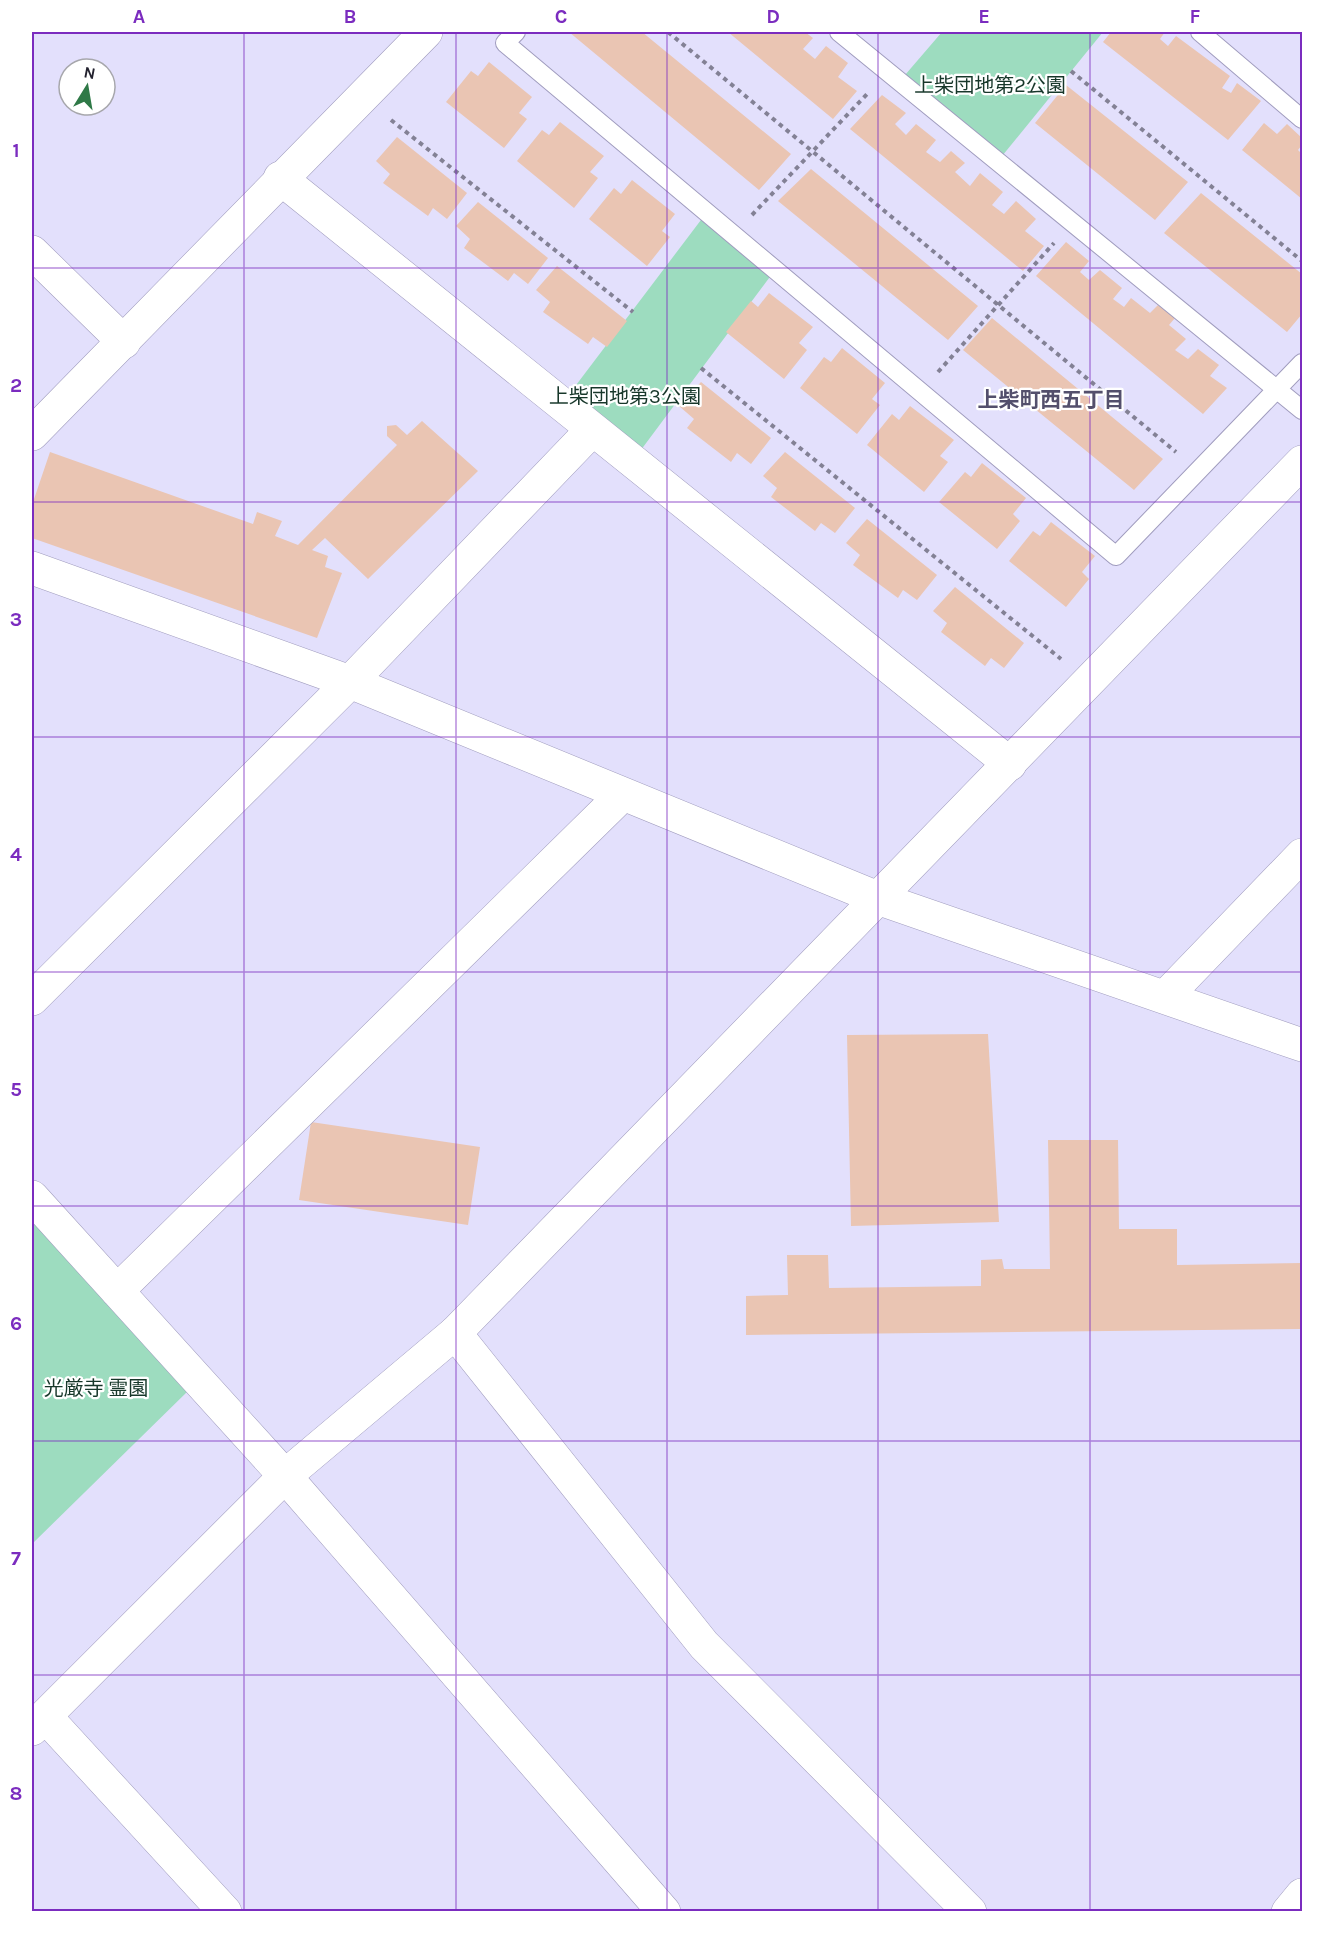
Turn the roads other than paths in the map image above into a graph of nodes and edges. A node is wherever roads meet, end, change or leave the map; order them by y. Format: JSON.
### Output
{"nodes":[{"id":1,"x":426,"y":32,"type":"edge"},
{"id":2,"x":516,"y":32,"type":"edge"},
{"id":3,"x":839,"y":32,"type":"edge"},
{"id":4,"x":1200,"y":32,"type":"edge"},
{"id":5,"x":1302,"y":119,"type":"edge"},
{"id":6,"x":279,"y":178,"type":"junction"},
{"id":7,"x":32,"y":252,"type":"edge"},
{"id":8,"x":124,"y":342,"type":"junction"},
{"id":9,"x":1302,"y":363,"type":"edge"},
{"id":10,"x":1277,"y":390,"type":"junction"},
{"id":11,"x":1302,"y":410,"type":"edge"},
{"id":12,"x":592,"y":430,"type":"junction"},
{"id":13,"x":32,"y":434,"type":"edge"},
{"id":14,"x":1302,"y":462,"type":"edge"},
{"id":15,"x":32,"y":568,"type":"edge"},
{"id":16,"x":350,"y":682,"type":"junction"},
{"id":17,"x":1010,"y":764,"type":"junction"},
{"id":18,"x":623,"y":794,"type":"junction"},
{"id":19,"x":1302,"y":855,"type":"edge"},
{"id":20,"x":880,"y":899,"type":"junction"},
{"id":21,"x":1165,"y":998,"type":"junction"},
{"id":22,"x":32,"y":999,"type":"edge"},
{"id":23,"x":1302,"y":1045,"type":"edge"},
{"id":24,"x":32,"y":1197,"type":"edge"},
{"id":25,"x":117,"y":1291,"type":"junction"},
{"id":26,"x":455,"y":1333,"type":"junction"},
{"id":27,"x":285,"y":1476,"type":"junction"},
{"id":28,"x":36,"y":1715,"type":"edge"},
{"id":29,"x":1302,"y":1895,"type":"edge"},
{"id":30,"x":225,"y":1911,"type":"edge"},
{"id":31,"x":664,"y":1911,"type":"edge"},
{"id":32,"x":970,"y":1911,"type":"edge"},
{"id":33,"x":1288,"y":1911,"type":"edge"}],
"edges":[{"from":1,"to":6,"type":"street"},
{"from":2,"to":10,"type":"lane"},
{"from":3,"to":10,"type":"lane"},
{"from":4,"to":5,"type":"lane"},
{"from":6,"to":8,"type":"street"},
{"from":6,"to":12,"type":"street"},
{"from":7,"to":8,"type":"street"},
{"from":8,"to":13,"type":"street"},
{"from":9,"to":10,"type":"lane"},
{"from":10,"to":11,"type":"lane"},
{"from":12,"to":16,"type":"street"},
{"from":12,"to":17,"type":"street"},
{"from":14,"to":17,"type":"street"},
{"from":15,"to":16,"type":"street"},
{"from":16,"to":18,"type":"street"},
{"from":16,"to":22,"type":"street"},
{"from":17,"to":20,"type":"street"},
{"from":18,"to":20,"type":"street"},
{"from":18,"to":25,"type":"street"},
{"from":19,"to":21,"type":"street"},
{"from":20,"to":21,"type":"street"},
{"from":20,"to":26,"type":"street"},
{"from":21,"to":23,"type":"street"},
{"from":24,"to":25,"type":"street"},
{"from":25,"to":27,"type":"street"},
{"from":26,"to":27,"type":"street"},
{"from":26,"to":32,"type":"street"},
{"from":27,"to":28,"type":"street"},
{"from":27,"to":31,"type":"street"},
{"from":28,"to":30,"type":"street"},
{"from":29,"to":33,"type":"street"}]}
